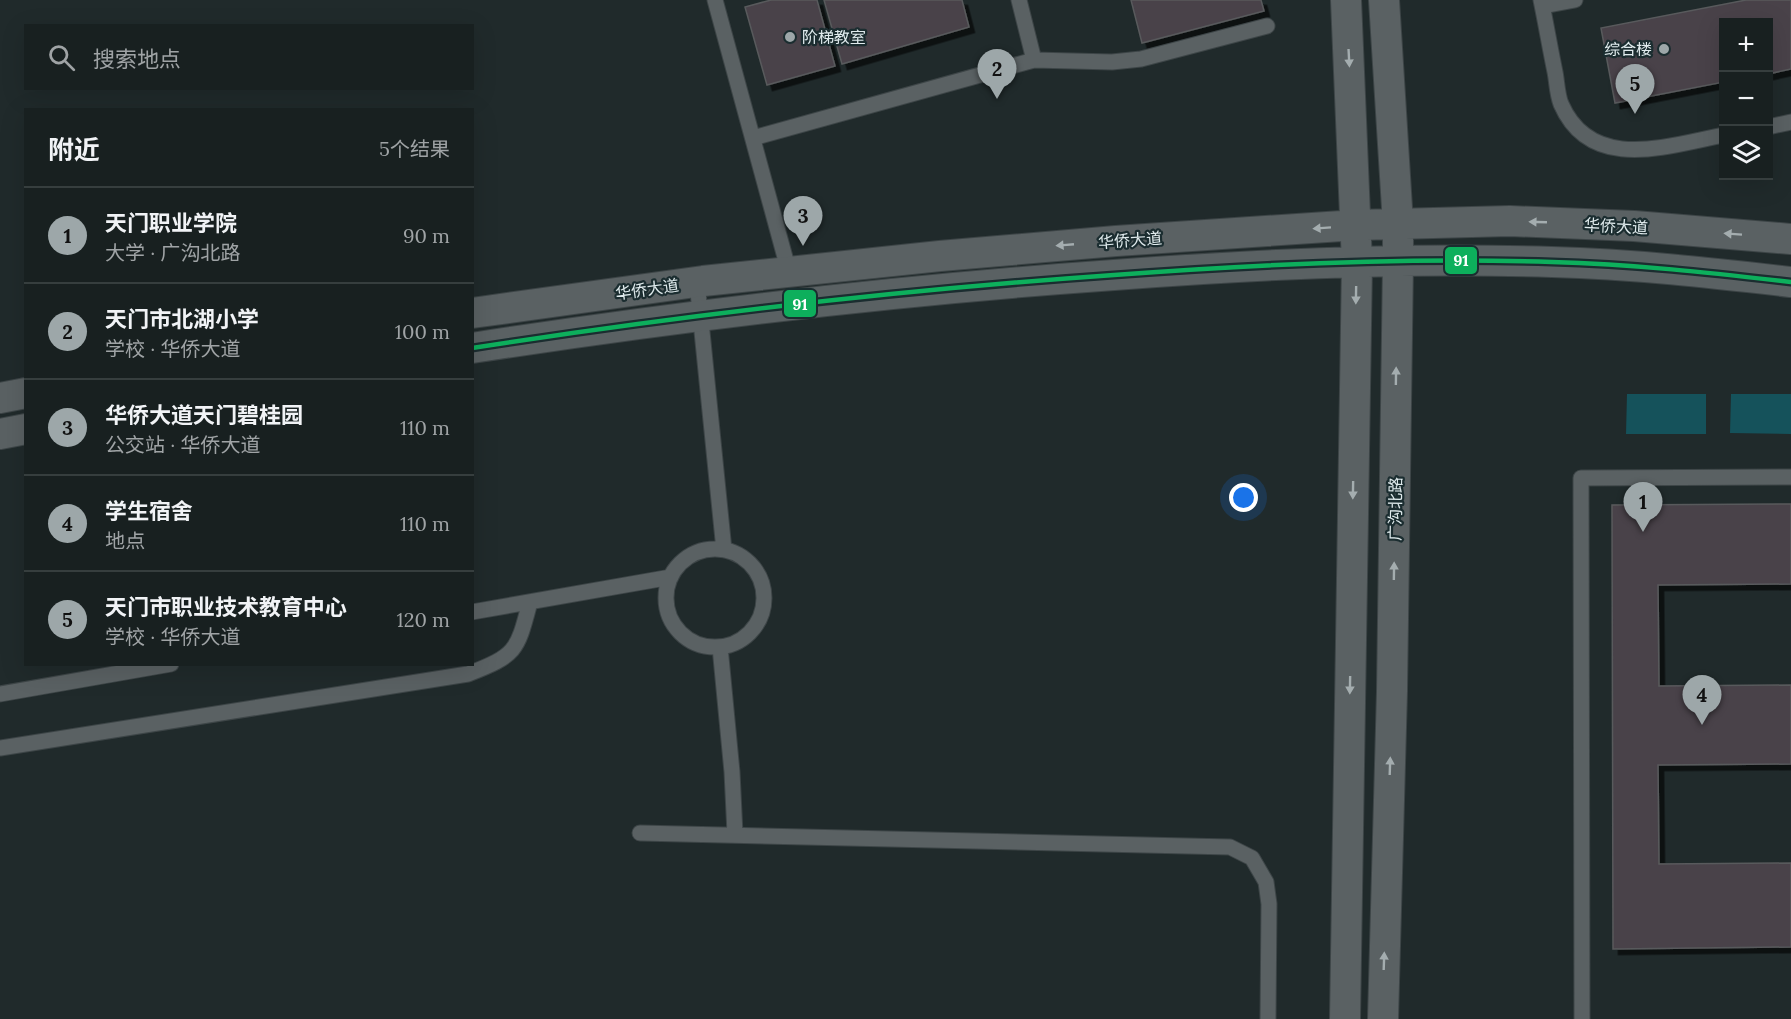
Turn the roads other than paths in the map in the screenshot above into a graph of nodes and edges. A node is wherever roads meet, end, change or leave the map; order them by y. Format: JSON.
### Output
{"nodes":[{"id":1,"x":715,"y":0,"type":"edge"},
{"id":2,"x":1019,"y":0,"type":"edge"},
{"id":3,"x":1346,"y":0,"type":"edge"},
{"id":4,"x":1384,"y":0,"type":"edge"},
{"id":5,"x":1575,"y":0,"type":"edge"},
{"id":6,"x":1542,"y":3,"type":"edge"},
{"id":7,"x":1268,"y":26,"type":"dead end"},
{"id":8,"x":1034,"y":60,"type":"junction"},
{"id":9,"x":1791,"y":122,"type":"edge"},
{"id":10,"x":1773,"y":126,"type":"edge"},
{"id":11,"x":1719,"y":136,"type":"edge"},
{"id":12,"x":753,"y":138,"type":"junction"},
{"id":13,"x":1398,"y":224,"type":"junction"},
{"id":14,"x":1357,"y":225,"type":"junction"},
{"id":15,"x":1791,"y":239,"type":"edge"},
{"id":16,"x":1398,"y":262,"type":"junction"},
{"id":17,"x":1357,"y":263,"type":"junction"},
{"id":18,"x":789,"y":272,"type":"junction"},
{"id":19,"x":697,"y":282,"type":"junction"},
{"id":20,"x":1791,"y":282,"type":"edge"},
{"id":21,"x":474,"y":313,"type":"edge"},
{"id":22,"x":701,"y":315,"type":"junction"},
{"id":23,"x":474,"y":348,"type":"edge"},
{"id":24,"x":24,"y":393,"type":"edge"},
{"id":25,"x":0,"y":399,"type":"edge"},
{"id":26,"x":24,"y":429,"type":"edge"},
{"id":27,"x":0,"y":434,"type":"edge"},
{"id":28,"x":1791,"y":477,"type":"edge"},
{"id":29,"x":724,"y":550,"type":"junction"},
{"id":30,"x":671,"y":577,"type":"junction"},
{"id":31,"x":530,"y":602,"type":"junction"},
{"id":32,"x":474,"y":612,"type":"edge"},
{"id":33,"x":720,"y":647,"type":"junction"},
{"id":34,"x":160,"y":666,"type":"edge"},
{"id":35,"x":0,"y":694,"type":"edge"},
{"id":36,"x":0,"y":748,"type":"edge"},
{"id":37,"x":640,"y":833,"type":"dead end"},
{"id":38,"x":735,"y":834,"type":"junction"},
{"id":39,"x":1268,"y":1019,"type":"edge"},
{"id":40,"x":1345,"y":1019,"type":"edge"},
{"id":41,"x":1383,"y":1019,"type":"edge"},
{"id":42,"x":1582,"y":1019,"type":"edge"}],
"edges":[{"from":1,"to":12,"type":"lane"},
{"from":2,"to":8,"type":"lane"},
{"from":3,"to":14,"type":"street","one_way":true},
{"from":4,"to":13,"type":"street","name":"广沟北路"},
{"from":5,"to":6,"type":"lane"},
{"from":6,"to":11,"type":"lane"},
{"from":7,"to":8,"type":"lane"},
{"from":8,"to":12,"type":"lane"},
{"from":9,"to":10,"type":"lane"},
{"from":12,"to":18,"type":"lane"},
{"from":13,"to":14,"type":"street","name":"华侨大道"},
{"from":15,"to":13,"type":"street","name":"华侨大道","one_way":true},
{"from":13,"to":16,"type":"street","name":"广沟北路"},
{"from":14,"to":17,"type":"street"},
{"from":14,"to":18,"type":"street","name":"华侨大道","one_way":true},
{"from":16,"to":17,"type":"street","name":"华侨大道"},
{"from":16,"to":20,"type":"street","name":"华侨大道"},
{"from":41,"to":16,"type":"street","name":"广沟北路","one_way":true},
{"from":17,"to":22,"type":"street","name":"华侨大道"},
{"from":17,"to":40,"type":"street","one_way":true},
{"from":18,"to":19,"type":"street","name":"华侨大道"},
{"from":19,"to":21,"type":"street","name":"华侨大道"},
{"from":19,"to":22,"type":"lane"},
{"from":22,"to":23,"type":"street","name":"华侨大道"},
{"from":22,"to":29,"type":"lane"},
{"from":24,"to":25,"type":"street"},
{"from":26,"to":27,"type":"street"},
{"from":28,"to":42,"type":"lane"},
{"from":29,"to":30,"type":"lane"},
{"from":29,"to":33,"type":"lane"},
{"from":30,"to":31,"type":"lane"},
{"from":30,"to":33,"type":"lane"},
{"from":31,"to":32,"type":"lane"},
{"from":31,"to":36,"type":"lane"},
{"from":33,"to":38,"type":"lane"},
{"from":34,"to":35,"type":"lane"},
{"from":37,"to":38,"type":"lane"},
{"from":38,"to":39,"type":"lane"}]}
